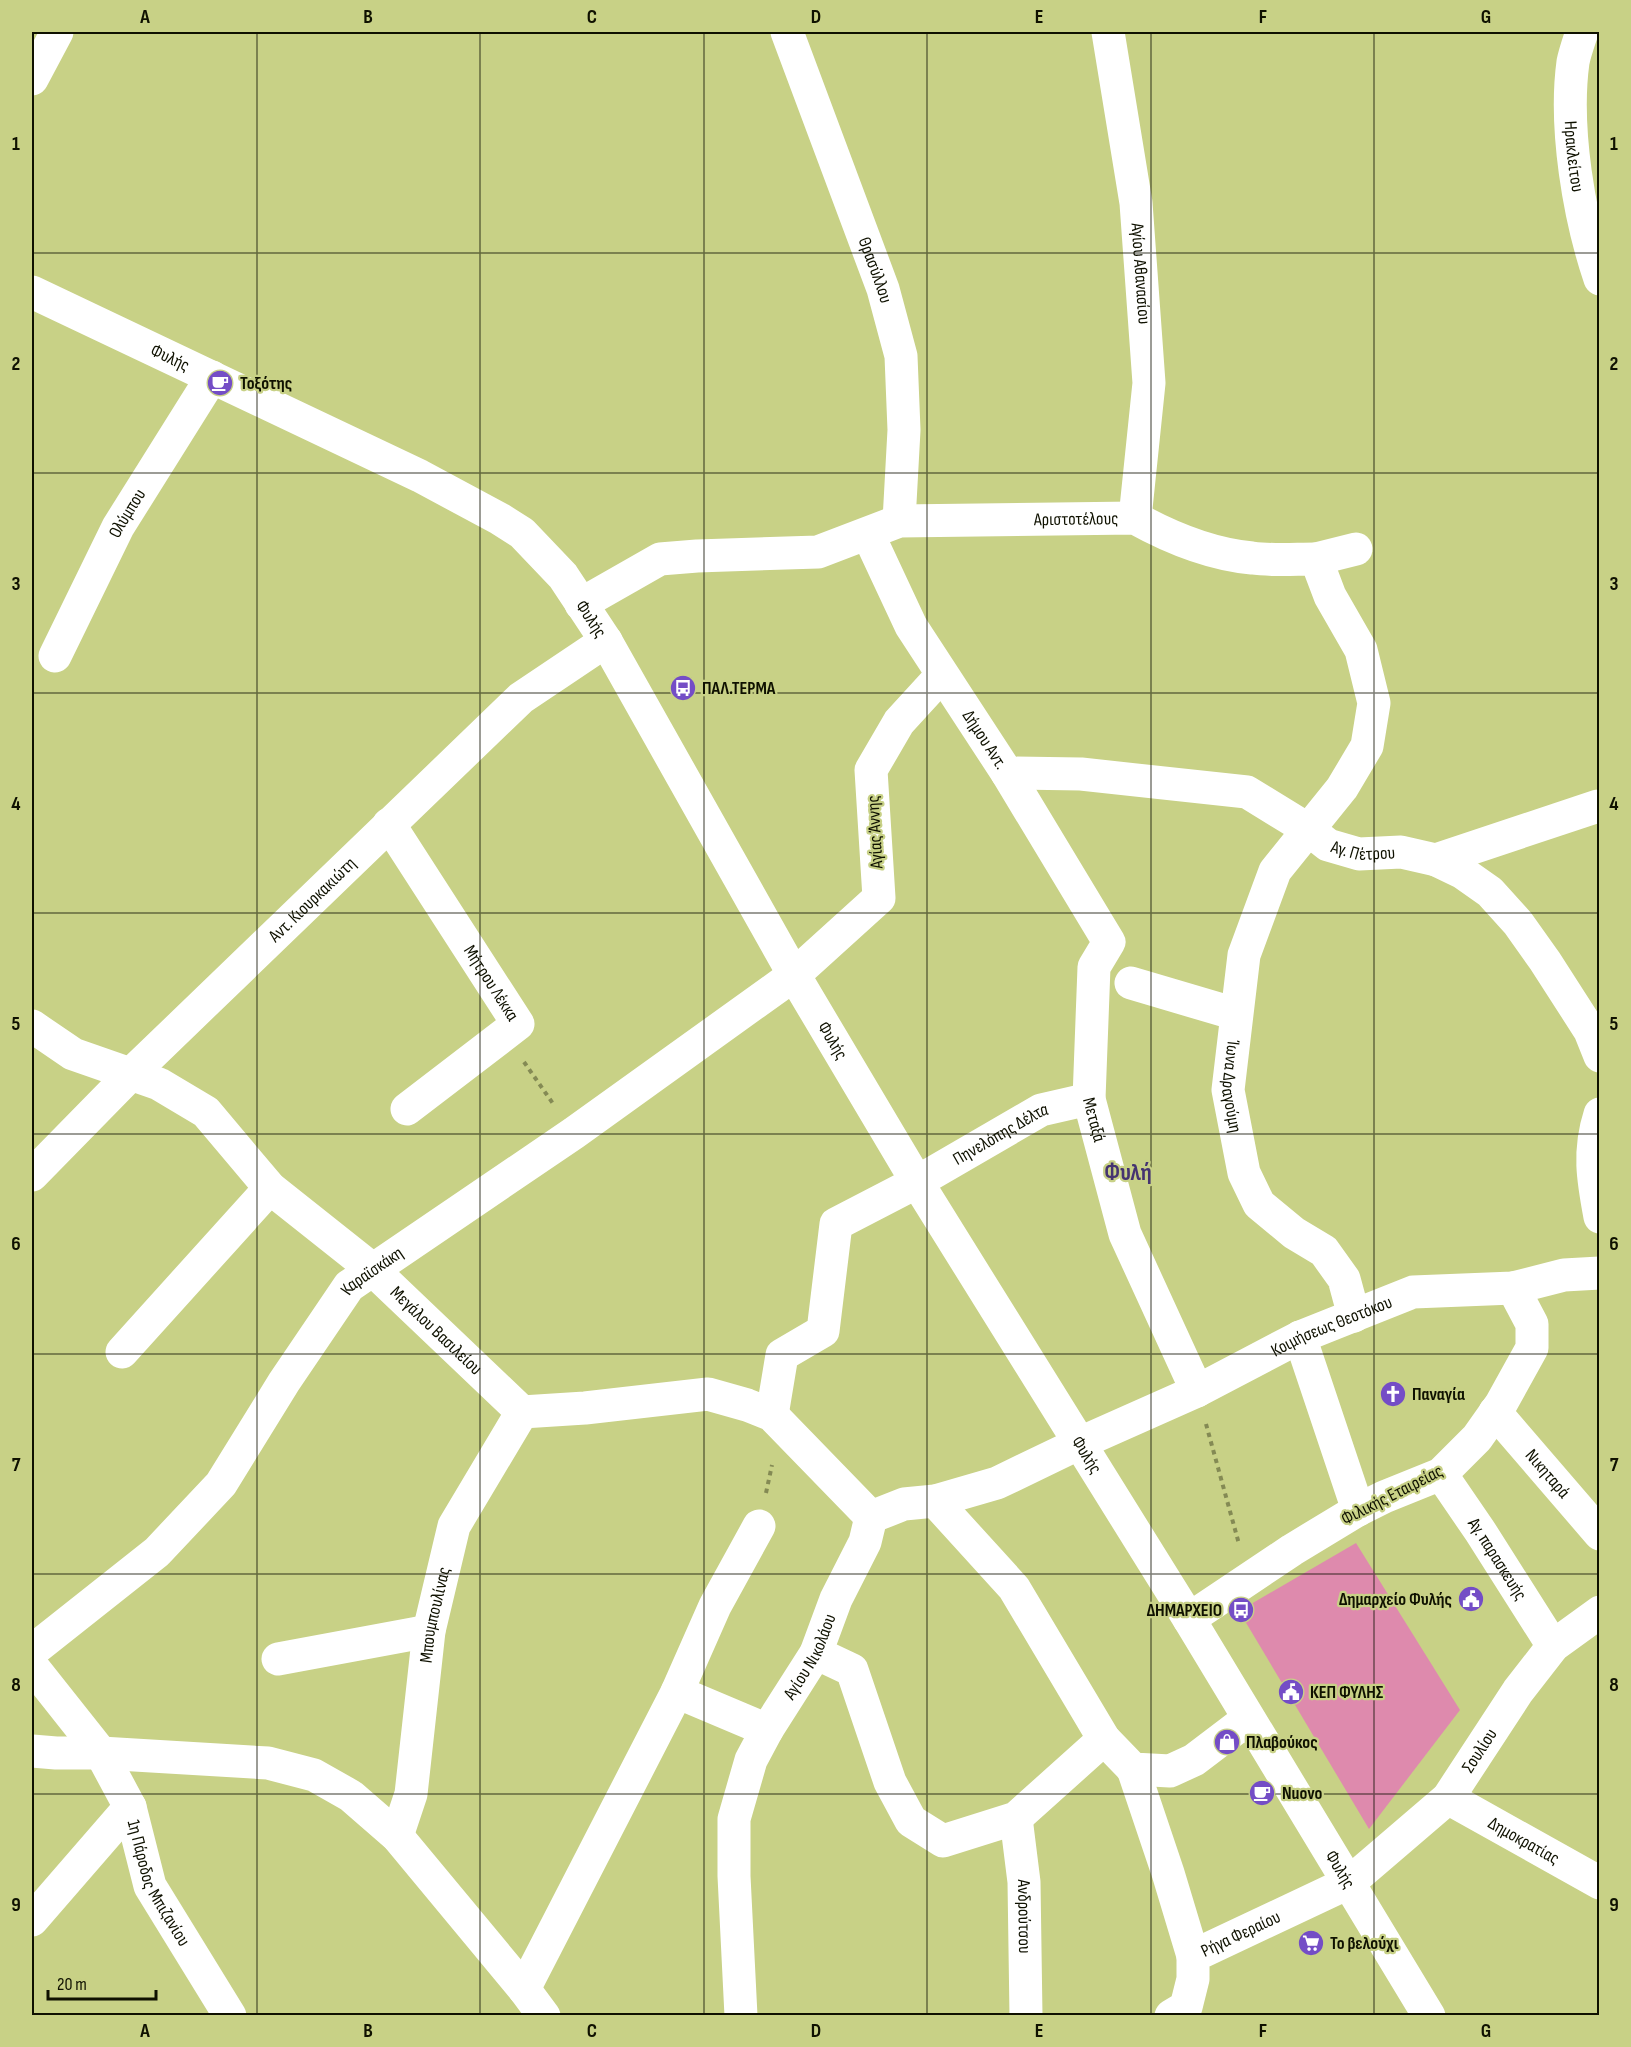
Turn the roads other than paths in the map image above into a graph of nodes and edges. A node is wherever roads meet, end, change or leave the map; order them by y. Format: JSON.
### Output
{"nodes":[{"id":1,"x":57,"y":32,"type":"edge"},
{"id":2,"x":787,"y":32,"type":"edge"},
{"id":3,"x":1108,"y":32,"type":"edge"},
{"id":4,"x":1582,"y":32,"type":"edge"},
{"id":5,"x":32,"y":79,"type":"edge"},
{"id":6,"x":1599,"y":279,"type":"edge"},
{"id":7,"x":32,"y":292,"type":"edge"},
{"id":8,"x":212,"y":377,"type":"junction"},
{"id":9,"x":1135,"y":519,"type":"junction"},
{"id":10,"x":899,"y":521,"type":"junction"},
{"id":11,"x":868,"y":534,"type":"junction"},
{"id":12,"x":1356,"y":549,"type":"dead end"},
{"id":13,"x":1316,"y":559,"type":"junction"},
{"id":14,"x":581,"y":604,"type":"junction"},
{"id":15,"x":606,"y":641,"type":"junction"},
{"id":16,"x":55,"y":656,"type":"dead end"},
{"id":17,"x":942,"y":675,"type":"junction"},
{"id":18,"x":1007,"y":773,"type":"junction"},
{"id":19,"x":1598,"y":806,"type":"edge"},
{"id":20,"x":389,"y":824,"type":"junction"},
{"id":21,"x":1309,"y":830,"type":"junction"},
{"id":22,"x":1436,"y":860,"type":"junction"},
{"id":23,"x":1109,"y":942,"type":"joint"},
{"id":24,"x":794,"y":975,"type":"junction"},
{"id":25,"x":1131,"y":983,"type":"dead end"},
{"id":26,"x":1236,"y":1014,"type":"junction"},
{"id":27,"x":32,"y":1026,"type":"edge"},
{"id":28,"x":1599,"y":1056,"type":"edge"},
{"id":29,"x":131,"y":1074,"type":"junction"},
{"id":30,"x":1089,"y":1099,"type":"junction"},
{"id":31,"x":407,"y":1109,"type":"dead end"},
{"id":32,"x":1599,"y":1114,"type":"edge"},
{"id":33,"x":32,"y":1175,"type":"edge"},
{"id":34,"x":917,"y":1182,"type":"junction"},
{"id":35,"x":270,"y":1188,"type":"junction"},
{"id":36,"x":1599,"y":1217,"type":"edge"},
{"id":37,"x":372,"y":1269,"type":"junction"},
{"id":38,"x":1599,"y":1273,"type":"edge"},
{"id":39,"x":1514,"y":1288,"type":"junction"},
{"id":40,"x":1354,"y":1316,"type":"junction"},
{"id":41,"x":1300,"y":1337,"type":"junction"},
{"id":42,"x":122,"y":1352,"type":"dead end"},
{"id":43,"x":1197,"y":1391,"type":"junction"},
{"id":44,"x":522,"y":1412,"type":"junction"},
{"id":45,"x":1495,"y":1412,"type":"junction"},
{"id":46,"x":772,"y":1415,"type":"junction"},
{"id":47,"x":1080,"y":1443,"type":"junction"},
{"id":48,"x":1441,"y":1474,"type":"junction"},
{"id":49,"x":935,"y":1501,"type":"junction"},
{"id":50,"x":1358,"y":1510,"type":"junction"},
{"id":51,"x":871,"y":1517,"type":"junction"},
{"id":52,"x":759,"y":1526,"type":"road end"},
{"id":53,"x":1599,"y":1534,"type":"edge"},
{"id":54,"x":1599,"y":1612,"type":"edge"},
{"id":55,"x":1189,"y":1619,"type":"junction"},
{"id":56,"x":429,"y":1631,"type":"junction"},
{"id":57,"x":1553,"y":1646,"type":"junction"},
{"id":58,"x":32,"y":1651,"type":"edge"},
{"id":59,"x":816,"y":1653,"type":"junction"},
{"id":60,"x":278,"y":1659,"type":"dead end"},
{"id":61,"x":32,"y":1666,"type":"edge"},
{"id":62,"x":677,"y":1692,"type":"junction"},
{"id":63,"x":1248,"y":1719,"type":"junction"},
{"id":64,"x":767,"y":1730,"type":"junction"},
{"id":65,"x":1104,"y":1739,"type":"junction"},
{"id":66,"x":32,"y":1751,"type":"edge"},
{"id":67,"x":101,"y":1753,"type":"junction"},
{"id":68,"x":1133,"y":1769,"type":"junction"},
{"id":69,"x":1448,"y":1798,"type":"junction"},
{"id":70,"x":130,"y":1807,"type":"junction"},
{"id":71,"x":1016,"y":1818,"type":"junction"},
{"id":72,"x":397,"y":1836,"type":"junction"},
{"id":73,"x":1350,"y":1882,"type":"junction"},
{"id":74,"x":1599,"y":1883,"type":"edge"},
{"id":75,"x":32,"y":1920,"type":"edge"},
{"id":76,"x":1193,"y":1956,"type":"junction"},
{"id":77,"x":524,"y":1989,"type":"junction"},
{"id":78,"x":1183,"y":2013,"type":"edge"},
{"id":79,"x":230,"y":2016,"type":"edge"},
{"id":80,"x":544,"y":2016,"type":"edge"},
{"id":81,"x":741,"y":2016,"type":"edge"},
{"id":82,"x":1026,"y":2016,"type":"edge"},
{"id":83,"x":1429,"y":2016,"type":"edge"}],
"edges":[{"from":1,"to":5,"type":"street"},
{"from":2,"to":10,"type":"street","name":"Θρασύλλου"},
{"from":3,"to":9,"type":"street","name":"Αγίου Αθανασίου"},
{"from":4,"to":6,"type":"street","name":"Ηρακλείτου"},
{"from":7,"to":8,"type":"street","name":"Φυλής"},
{"from":8,"to":14,"type":"street","name":"Φυλής"},
{"from":8,"to":16,"type":"street","name":"Ολύμπου"},
{"from":9,"to":10,"type":"street","name":"Αριστοτέλους"},
{"from":9,"to":13,"type":"street","name":"Αριστοτέλους"},
{"from":10,"to":11,"type":"street","name":"Αριστοτέλους"},
{"from":11,"to":14,"type":"street","name":"Αριστοτέλους"},
{"from":11,"to":17,"type":"street","name":"Δήμου Αντ."},
{"from":12,"to":13,"type":"street","name":"Αριστοτέλους"},
{"from":13,"to":21,"type":"street"},
{"from":14,"to":15,"type":"street","name":"Φυλής"},
{"from":15,"to":20,"type":"street","name":"Αντ. Κιουρκακιώτη"},
{"from":15,"to":24,"type":"street","name":"Φυλής"},
{"from":17,"to":18,"type":"street","name":"Δήμου Αντ."},
{"from":17,"to":24,"type":"street","name":"Αγίας Άννης"},
{"from":18,"to":21,"type":"street","name":"Αγ. Πέτρου"},
{"from":18,"to":23,"type":"street","name":"Δήμου Αντ."},
{"from":19,"to":22,"type":"street"},
{"from":20,"to":29,"type":"street","name":"Αντ. Κιουρκακιώτη"},
{"from":20,"to":31,"type":"street","name":"Μήτρου Λέκκα"},
{"from":21,"to":22,"type":"street","name":"Αγ. Πέτρου"},
{"from":21,"to":26,"type":"street","name":"Ίωνα Δραγούμη"},
{"from":22,"to":28,"type":"street","name":"Αγ. Πέτρου"},
{"from":23,"to":30,"type":"street","name":"Μεταξά"},
{"from":24,"to":34,"type":"street","name":"Φυλής"},
{"from":24,"to":37,"type":"street","name":"Καραϊσκάκη"},
{"from":25,"to":26,"type":"street"},
{"from":26,"to":40,"type":"street","name":"Ίωνα Δραγούμη"},
{"from":27,"to":29,"type":"street","name":"Μεγάλου Βασιλείου"},
{"from":29,"to":33,"type":"street","name":"Αντ. Κιουρκακιώτη"},
{"from":29,"to":35,"type":"street","name":"Μεγάλου Βασιλείου"},
{"from":30,"to":34,"type":"street","name":"Πηνελόπης Δέλτα"},
{"from":30,"to":43,"type":"street","name":"Μεταξά"},
{"from":32,"to":36,"type":"street"},
{"from":34,"to":46,"type":"street","name":"Πηνελόπης Δέλτα"},
{"from":34,"to":47,"type":"street","name":"Φυλής"},
{"from":35,"to":37,"type":"street","name":"Μεγάλου Βασιλείου"},
{"from":35,"to":42,"type":"street"},
{"from":37,"to":44,"type":"street","name":"Μεγάλου Βασιλείου"},
{"from":37,"to":58,"type":"street","name":"Καραϊσκάκη"},
{"from":38,"to":39,"type":"street","name":"Κοιμήσεως Θεοτόκου"},
{"from":39,"to":40,"type":"street","name":"Κοιμήσεως Θεοτόκου"},
{"from":39,"to":45,"type":"street","name":"Φιλικής Εταιρείας"},
{"from":40,"to":41,"type":"street","name":"Κοιμήσεως Θεοτόκου"},
{"from":41,"to":43,"type":"street","name":"Κοιμήσεως Θεοτόκου"},
{"from":41,"to":50,"type":"street"},
{"from":43,"to":47,"type":"street","name":"Κοιμήσεως Θεοτόκου"},
{"from":44,"to":46,"type":"street"},
{"from":44,"to":56,"type":"street","name":"Μπουμπουλίνας"},
{"from":45,"to":48,"type":"street","name":"Φιλικής Εταιρείας"},
{"from":45,"to":53,"type":"street","name":"Νικηταρά"},
{"from":46,"to":51,"type":"street"},
{"from":47,"to":49,"type":"street"},
{"from":47,"to":55,"type":"street","name":"Φυλής"},
{"from":48,"to":50,"type":"street","name":"Φιλικής Εταιρείας"},
{"from":48,"to":57,"type":"street","name":"Αγ. παρασκευής"},
{"from":49,"to":51,"type":"street"},
{"from":49,"to":65,"type":"street"},
{"from":50,"to":55,"type":"street","name":"Φιλικής Εταιρείας"},
{"from":51,"to":59,"type":"street","name":"Αγίου Νικολάου"},
{"from":52,"to":62,"type":"street"},
{"from":54,"to":57,"type":"street","name":"Σουλίου"},
{"from":55,"to":63,"type":"street","name":"Φυλής"},
{"from":56,"to":60,"type":"street"},
{"from":56,"to":72,"type":"street","name":"Μπουμπουλίνας"},
{"from":57,"to":69,"type":"street","name":"Σουλίου"},
{"from":59,"to":64,"type":"street","name":"Αγίου Νικολάου"},
{"from":59,"to":71,"type":"street"},
{"from":61,"to":67,"type":"street","name":"1η Πάροδος Μπιζανίου"},
{"from":62,"to":64,"type":"street"},
{"from":62,"to":77,"type":"street"},
{"from":63,"to":68,"type":"street"},
{"from":63,"to":73,"type":"street","name":"Φυλής"},
{"from":64,"to":81,"type":"street","name":"Αγίου Νικολάου"},
{"from":65,"to":68,"type":"street"},
{"from":65,"to":71,"type":"street"},
{"from":66,"to":67,"type":"street"},
{"from":67,"to":70,"type":"street","name":"1η Πάροδος Μπιζανίου"},
{"from":67,"to":72,"type":"street"},
{"from":68,"to":76,"type":"street"},
{"from":69,"to":73,"type":"street","name":"Σουλίου"},
{"from":69,"to":74,"type":"street","name":"Δημοκρατίας"},
{"from":70,"to":75,"type":"street"},
{"from":70,"to":79,"type":"street","name":"1η Πάροδος Μπιζανίου"},
{"from":71,"to":82,"type":"street","name":"Ανδρούτσου"},
{"from":72,"to":77,"type":"street"},
{"from":73,"to":76,"type":"street","name":"Ρήγα Φεραίου"},
{"from":73,"to":83,"type":"street","name":"Φυλής"},
{"from":76,"to":78,"type":"street","name":"Ρήγα Φεραίου"},
{"from":77,"to":80,"type":"street"}]}
